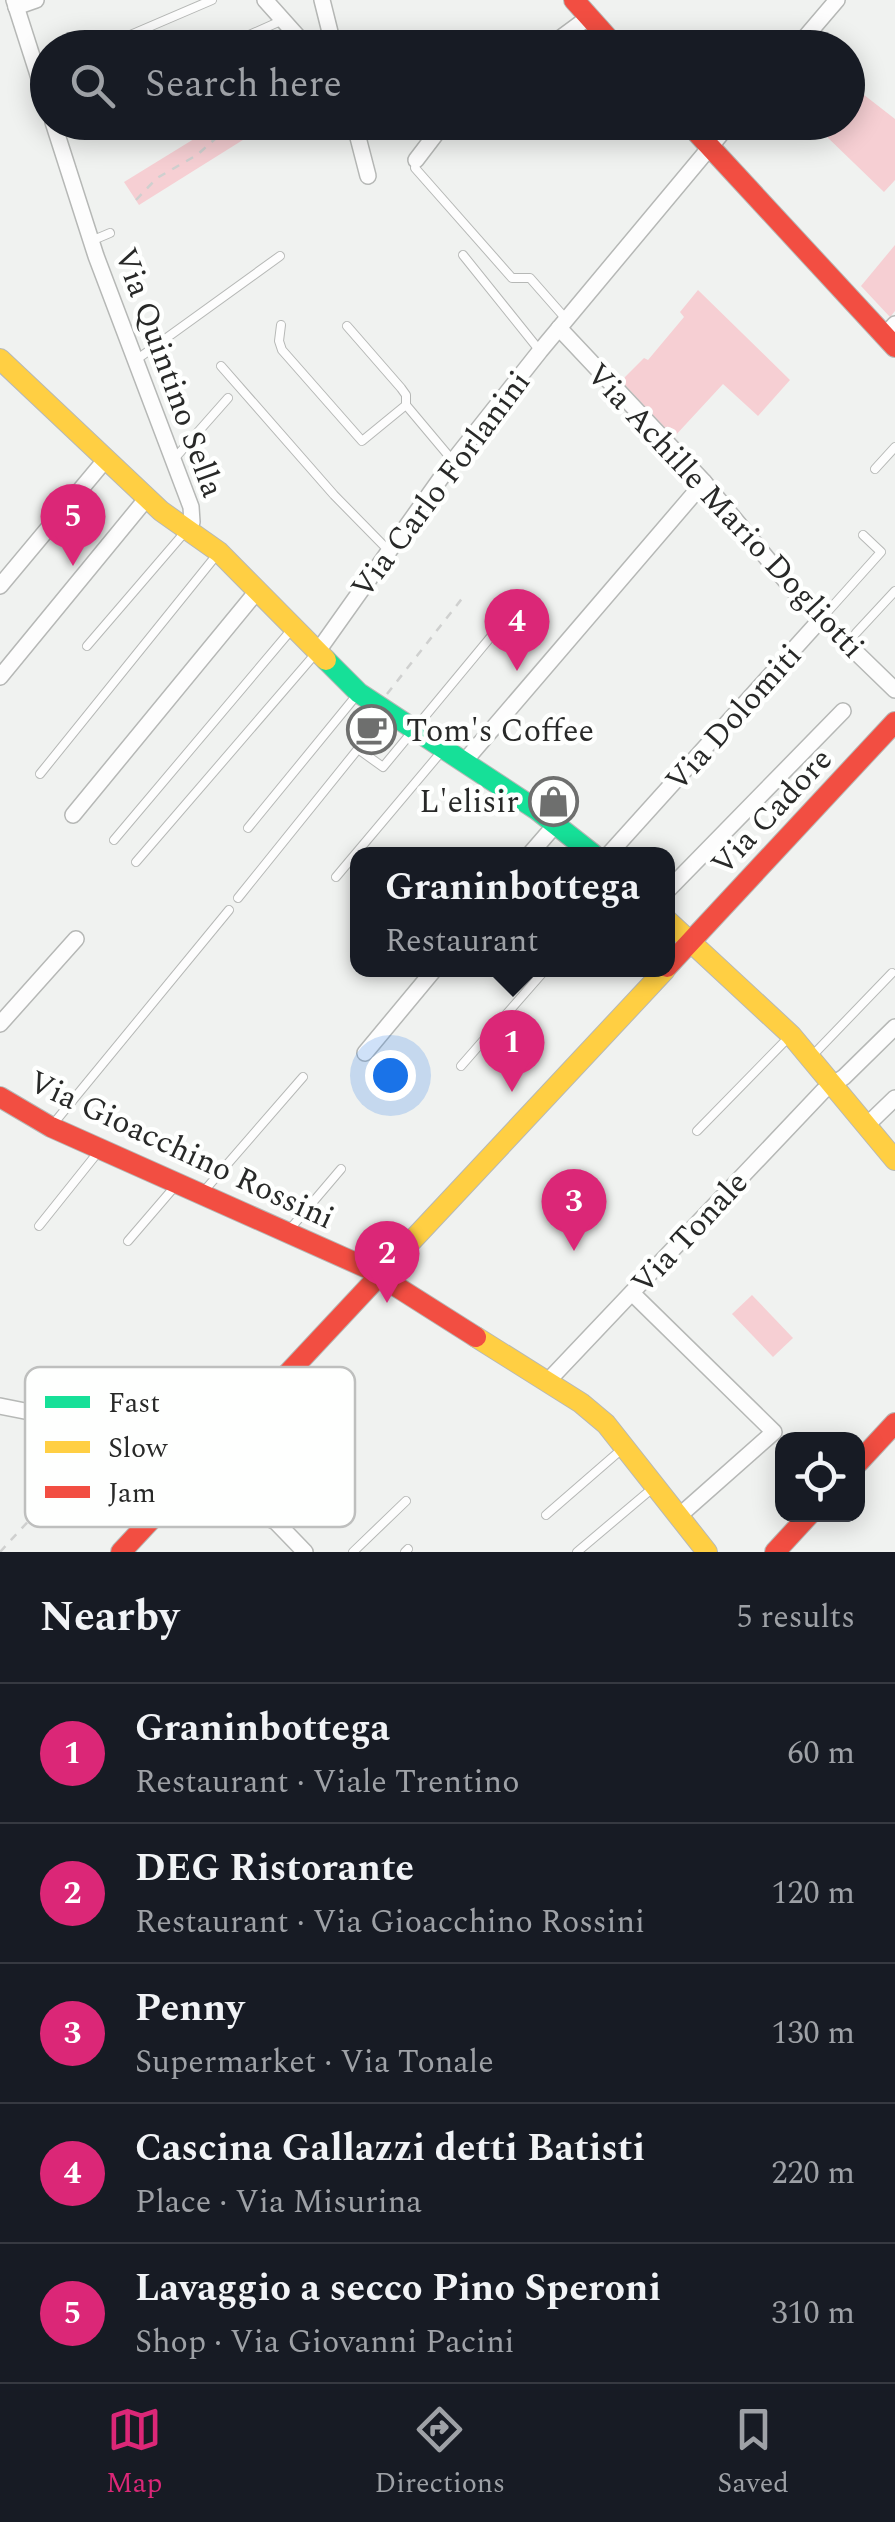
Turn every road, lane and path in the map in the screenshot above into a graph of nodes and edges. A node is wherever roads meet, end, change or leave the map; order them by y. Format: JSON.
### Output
{"nodes":[{"id":1,"x":36,"y":0,"type":"edge"},
{"id":2,"x":212,"y":0,"type":"edge"},
{"id":3,"x":264,"y":0,"type":"edge"},
{"id":4,"x":322,"y":0,"type":"edge"},
{"id":5,"x":574,"y":0,"type":"edge"},
{"id":6,"x":837,"y":0,"type":"edge"},
{"id":7,"x":15,"y":4,"type":"edge"},
{"id":8,"x":589,"y":17,"type":"junction"},
{"id":9,"x":283,"y":20,"type":"junction"},
{"id":10,"x":142,"y":30,"type":"edge"},
{"id":11,"x":260,"y":30,"type":"edge"},
{"id":12,"x":292,"y":30,"type":"edge"},
{"id":13,"x":330,"y":30,"type":"edge"},
{"id":14,"x":571,"y":30,"type":"edge"},
{"id":15,"x":601,"y":30,"type":"edge"},
{"id":16,"x":811,"y":30,"type":"edge"},
{"id":17,"x":30,"y":42,"type":"edge"},
{"id":18,"x":59,"y":140,"type":"edge"},
{"id":19,"x":214,"y":140,"type":"edge"},
{"id":20,"x":359,"y":140,"type":"edge"},
{"id":21,"x":431,"y":140,"type":"edge"},
{"id":22,"x":704,"y":140,"type":"edge"},
{"id":23,"x":716,"y":140,"type":"edge"},
{"id":24,"x":710,"y":147,"type":"junction"},
{"id":25,"x":416,"y":160,"type":"joint"},
{"id":26,"x":368,"y":176,"type":"dead end"},
{"id":27,"x":136,"y":200,"type":"dead end"},
{"id":28,"x":110,"y":233,"type":"dead end"},
{"id":29,"x":91,"y":241,"type":"junction"},
{"id":30,"x":462,"y":255,"type":"dead end"},
{"id":31,"x":280,"y":256,"type":"dead end"},
{"id":32,"x":563,"y":324,"type":"junction"},
{"id":33,"x":281,"y":325,"type":"dead end"},
{"id":34,"x":347,"y":326,"type":"dead end"},
{"id":35,"x":892,"y":335,"type":"edge"},
{"id":36,"x":540,"y":351,"type":"junction"},
{"id":37,"x":0,"y":359,"type":"edge"},
{"id":38,"x":136,"y":360,"type":"junction"},
{"id":39,"x":221,"y":366,"type":"dead end"},
{"id":40,"x":228,"y":398,"type":"dead end"},
{"id":41,"x":406,"y":405,"type":"junction"},
{"id":42,"x":895,"y":447,"type":"edge"},
{"id":43,"x":106,"y":458,"type":"junction"},
{"id":44,"x":174,"y":458,"type":"junction"},
{"id":45,"x":453,"y":461,"type":"junction"},
{"id":46,"x":875,"y":469,"type":"dead end"},
{"id":47,"x":704,"y":482,"type":"junction"},
{"id":48,"x":147,"y":498,"type":"junction"},
{"id":49,"x":188,"y":530,"type":"junction"},
{"id":50,"x":863,"y":536,"type":"dead end"},
{"id":51,"x":389,"y":550,"type":"junction"},
{"id":52,"x":220,"y":552,"type":"junction"},
{"id":53,"x":0,"y":586,"type":"edge"},
{"id":54,"x":258,"y":590,"type":"junction"},
{"id":55,"x":895,"y":590,"type":"edge"},
{"id":56,"x":464,"y":596,"type":"dead end"},
{"id":57,"x":518,"y":604,"type":"dead end"},
{"id":58,"x":821,"y":619,"type":"junction"},
{"id":59,"x":294,"y":627,"type":"junction"},
{"id":60,"x":856,"y":633,"type":"dead end"},
{"id":61,"x":87,"y":646,"type":"dead end"},
{"id":62,"x":318,"y":651,"type":"junction"},
{"id":63,"x":0,"y":677,"type":"edge"},
{"id":64,"x":895,"y":690,"type":"edge"},
{"id":65,"x":359,"y":693,"type":"junction"},
{"id":66,"x":382,"y":699,"type":"dead end"},
{"id":67,"x":843,"y":711,"type":"dead end"},
{"id":68,"x":895,"y":722,"type":"edge"},
{"id":69,"x":413,"y":730,"type":"junction"},
{"id":70,"x":444,"y":749,"type":"junction"},
{"id":71,"x":464,"y":762,"type":"junction"},
{"id":72,"x":40,"y":774,"type":"dead end"},
{"id":73,"x":74,"y":814,"type":"dead end"},
{"id":74,"x":556,"y":824,"type":"junction"},
{"id":75,"x":248,"y":828,"type":"dead end"},
{"id":76,"x":114,"y":840,"type":"dead end"},
{"id":77,"x":362,"y":847,"type":"edge"},
{"id":78,"x":536,"y":847,"type":"edge"},
{"id":79,"x":584,"y":847,"type":"edge"},
{"id":80,"x":615,"y":847,"type":"edge"},
{"id":81,"x":350,"y":861,"type":"edge"},
{"id":82,"x":136,"y":862,"type":"dead end"},
{"id":83,"x":336,"y":878,"type":"dead end"},
{"id":84,"x":675,"y":883,"type":"edge"},
{"id":85,"x":238,"y":898,"type":"dead end"},
{"id":86,"x":229,"y":910,"type":"dead end"},
{"id":87,"x":675,"y":927,"type":"edge"},
{"id":88,"x":76,"y":939,"type":"dead end"},
{"id":89,"x":691,"y":941,"type":"junction"},
{"id":90,"x":675,"y":958,"type":"edge"},
{"id":91,"x":892,"y":973,"type":"dead end"},
{"id":92,"x":428,"y":977,"type":"edge"},
{"id":93,"x":539,"y":977,"type":"edge"},
{"id":94,"x":658,"y":977,"type":"edge"},
{"id":95,"x":0,"y":1024,"type":"edge"},
{"id":96,"x":895,"y":1027,"type":"edge"},
{"id":97,"x":791,"y":1034,"type":"junction"},
{"id":98,"x":364,"y":1053,"type":"dead end"},
{"id":99,"x":811,"y":1056,"type":"junction"},
{"id":100,"x":461,"y":1066,"type":"dead end"},
{"id":101,"x":303,"y":1077,"type":"dead end"},
{"id":102,"x":834,"y":1084,"type":"junction"},
{"id":103,"x":0,"y":1097,"type":"edge"},
{"id":104,"x":895,"y":1098,"type":"edge"},
{"id":105,"x":867,"y":1125,"type":"junction"},
{"id":106,"x":51,"y":1127,"type":"junction"},
{"id":107,"x":697,"y":1132,"type":"dead end"},
{"id":108,"x":101,"y":1148,"type":"junction"},
{"id":109,"x":895,"y":1160,"type":"edge"},
{"id":110,"x":340,"y":1169,"type":"dead end"},
{"id":111,"x":177,"y":1183,"type":"junction"},
{"id":112,"x":201,"y":1194,"type":"junction"},
{"id":113,"x":39,"y":1226,"type":"dead end"},
{"id":114,"x":287,"y":1233,"type":"junction"},
{"id":115,"x":128,"y":1242,"type":"dead end"},
{"id":116,"x":379,"y":1276,"type":"junction"},
{"id":117,"x":632,"y":1293,"type":"junction"},
{"id":118,"x":294,"y":1367,"type":"edge"},
{"id":119,"x":547,"y":1382,"type":"junction"},
{"id":120,"x":0,"y":1406,"type":"edge"},
{"id":121,"x":25,"y":1411,"type":"edge"},
{"id":122,"x":895,"y":1423,"type":"edge"},
{"id":123,"x":624,"y":1447,"type":"junction"},
{"id":124,"x":865,"y":1455,"type":"edge"},
{"id":125,"x":656,"y":1486,"type":"junction"},
{"id":126,"x":406,"y":1501,"type":"dead end"},
{"id":127,"x":546,"y":1515,"type":"dead end"},
{"id":128,"x":679,"y":1516,"type":"junction"},
{"id":129,"x":802,"y":1522,"type":"edge"},
{"id":130,"x":25,"y":1525,"type":"edge"},
{"id":131,"x":145,"y":1527,"type":"edge"},
{"id":132,"x":282,"y":1527,"type":"edge"},
{"id":133,"x":0,"y":1552,"type":"edge"},
{"id":134,"x":122,"y":1552,"type":"edge"},
{"id":135,"x":305,"y":1552,"type":"edge"},
{"id":136,"x":353,"y":1552,"type":"edge"},
{"id":137,"x":577,"y":1552,"type":"edge"},
{"id":138,"x":707,"y":1552,"type":"edge"},
{"id":139,"x":774,"y":1552,"type":"edge"}],
"edges":[{"from":1,"to":7,"type":"street"},
{"from":2,"to":10,"type":"lane"},
{"from":3,"to":9,"type":"street"},
{"from":4,"to":13,"type":"street"},
{"from":5,"to":8,"type":"street"},
{"from":6,"to":16,"type":"street"},
{"from":7,"to":17,"type":"street"},
{"from":8,"to":14,"type":"street"},
{"from":8,"to":15,"type":"street"},
{"from":9,"to":11,"type":"lane"},
{"from":9,"to":12,"type":"street"},
{"from":18,"to":29,"type":"street","name":"Via Quintino Sella"},
{"from":19,"to":27,"type":"path"},
{"from":20,"to":26,"type":"street"},
{"from":21,"to":25,"type":"street"},
{"from":22,"to":24,"type":"street"},
{"from":23,"to":24,"type":"street","name":"Via Carlo Forlanini"},
{"from":24,"to":32,"type":"street","name":"Via Carlo Forlanini"},
{"from":24,"to":35,"type":"street"},
{"from":25,"to":32,"type":"lane"},
{"from":28,"to":29,"type":"lane"},
{"from":29,"to":38,"type":"street","name":"Via Quintino Sella"},
{"from":30,"to":36,"type":"lane"},
{"from":31,"to":38,"type":"lane"},
{"from":32,"to":36,"type":"street","name":"Via Carlo Forlanini"},
{"from":32,"to":47,"type":"street","name":"Via Achille Mario Dogliotti"},
{"from":33,"to":41,"type":"lane"},
{"from":34,"to":41,"type":"lane"},
{"from":36,"to":45,"type":"street","name":"Via Carlo Forlanini"},
{"from":37,"to":43,"type":"street"},
{"from":38,"to":44,"type":"street","name":"Via Quintino Sella"},
{"from":39,"to":51,"type":"lane"},
{"from":40,"to":44,"type":"lane"},
{"from":41,"to":45,"type":"lane"},
{"from":42,"to":46,"type":"lane"},
{"from":43,"to":48,"type":"street"},
{"from":43,"to":53,"type":"street"},
{"from":44,"to":49,"type":"street","name":"Via Quintino Sella"},
{"from":45,"to":51,"type":"street","name":"Via Carlo Forlanini"},
{"from":47,"to":58,"type":"street","name":"Via Achille Mario Dogliotti"},
{"from":47,"to":71,"type":"street"},
{"from":48,"to":49,"type":"street"},
{"from":48,"to":63,"type":"street"},
{"from":49,"to":52,"type":"street","name":"Via Quintino Sella"},
{"from":49,"to":61,"type":"lane"},
{"from":50,"to":58,"type":"lane","name":"Via Dolomiti"},
{"from":51,"to":62,"type":"street","name":"Via Carlo Forlanini"},
{"from":52,"to":54,"type":"street","name":"Via Quintino Sella"},
{"from":52,"to":72,"type":"lane"},
{"from":54,"to":59,"type":"street","name":"Via Quintino Sella"},
{"from":54,"to":73,"type":"street"},
{"from":55,"to":60,"type":"lane"},
{"from":56,"to":66,"type":"path"},
{"from":57,"to":69,"type":"lane"},
{"from":58,"to":64,"type":"street","name":"Via Achille Mario Dogliotti"},
{"from":58,"to":80,"type":"street","name":"Via Dolomiti"},
{"from":59,"to":62,"type":"street","name":"Via Quintino Sella"},
{"from":59,"to":76,"type":"lane"},
{"from":62,"to":65,"type":"street","name":"Via Quintino Sella"},
{"from":62,"to":82,"type":"lane"},
{"from":65,"to":69,"type":"street","name":"Via Quintino Sella"},
{"from":65,"to":75,"type":"lane"},
{"from":67,"to":84,"type":"street"},
{"from":68,"to":89,"type":"street","name":"Via Cadore"},
{"from":69,"to":70,"type":"street","name":"Via Quintino Sella"},
{"from":69,"to":85,"type":"lane"},
{"from":70,"to":71,"type":"street","name":"Via Quintino Sella"},
{"from":70,"to":77,"type":"lane"},
{"from":71,"to":74,"type":"street","name":"Via Quintino Sella"},
{"from":74,"to":78,"type":"street"},
{"from":74,"to":79,"type":"street","name":"Via Quintino Sella"},
{"from":81,"to":83,"type":"lane"},
{"from":86,"to":106,"type":"lane"},
{"from":87,"to":89,"type":"street"},
{"from":88,"to":95,"type":"street"},
{"from":89,"to":90,"type":"street","name":"Via Cadore"},
{"from":89,"to":97,"type":"street"},
{"from":91,"to":99,"type":"lane"},
{"from":92,"to":98,"type":"street"},
{"from":93,"to":100,"type":"lane"},
{"from":94,"to":116,"type":"street","name":"Via Cadore"},
{"from":96,"to":102,"type":"street","name":"Via Tonale"},
{"from":97,"to":99,"type":"street"},
{"from":97,"to":107,"type":"lane"},
{"from":99,"to":102,"type":"street"},
{"from":101,"to":112,"type":"lane"},
{"from":102,"to":105,"type":"street"},
{"from":102,"to":117,"type":"street","name":"Via Tonale"},
{"from":103,"to":106,"type":"street","name":"Via Gioacchino Rossini"},
{"from":104,"to":105,"type":"street"},
{"from":105,"to":109,"type":"street"},
{"from":106,"to":108,"type":"street","name":"Via Gioacchino Rossini"},
{"from":108,"to":111,"type":"street","name":"Via Gioacchino Rossini"},
{"from":108,"to":113,"type":"lane"},
{"from":110,"to":114,"type":"lane"},
{"from":111,"to":112,"type":"street","name":"Via Gioacchino Rossini"},
{"from":111,"to":115,"type":"lane"},
{"from":112,"to":114,"type":"street","name":"Via Gioacchino Rossini"},
{"from":114,"to":116,"type":"street","name":"Via Gioacchino Rossini"},
{"from":116,"to":118,"type":"street","name":"Via Cadore"},
{"from":116,"to":119,"type":"street","name":"Via Gioacchino Rossini"},
{"from":117,"to":119,"type":"street","name":"Via Tonale"},
{"from":117,"to":128,"type":"street"},
{"from":119,"to":123,"type":"street","name":"Via Gioacchino Rossini"},
{"from":120,"to":121,"type":"street"},
{"from":122,"to":124,"type":"street"},
{"from":123,"to":125,"type":"street","name":"Via Gioacchino Rossini"},
{"from":123,"to":127,"type":"lane"},
{"from":125,"to":128,"type":"street","name":"Via Gioacchino Rossini"},
{"from":125,"to":137,"type":"lane"},
{"from":126,"to":136,"type":"lane"},
{"from":128,"to":138,"type":"street","name":"Via Gioacchino Rossini"},
{"from":129,"to":139,"type":"street"},
{"from":130,"to":133,"type":"path"},
{"from":131,"to":134,"type":"street","name":"Via Cadore"},
{"from":132,"to":135,"type":"street"}]}
